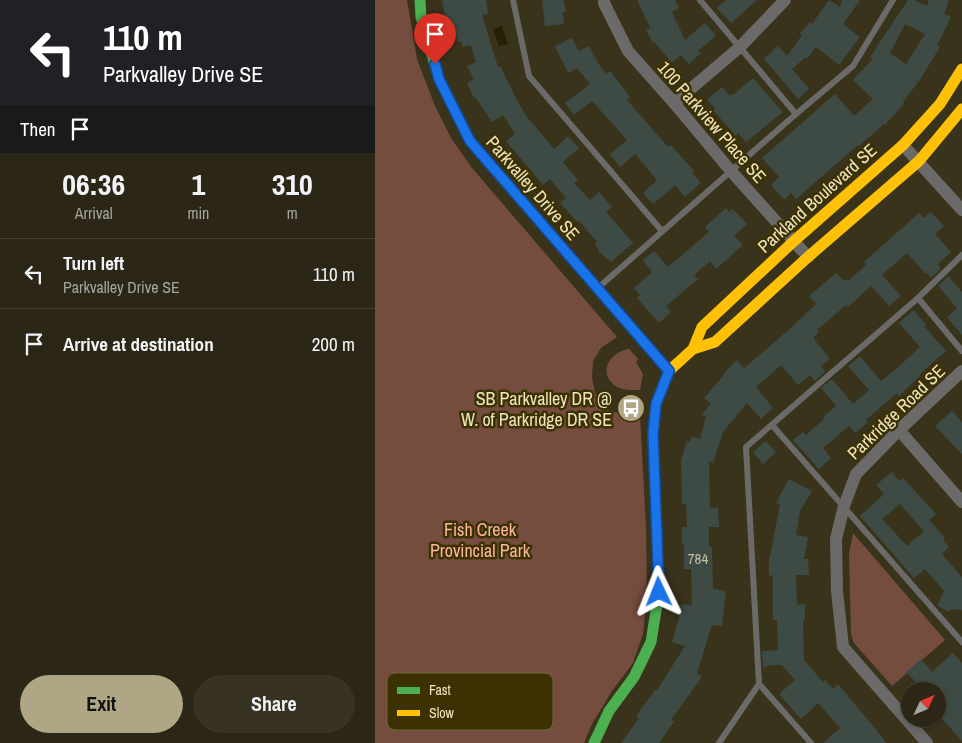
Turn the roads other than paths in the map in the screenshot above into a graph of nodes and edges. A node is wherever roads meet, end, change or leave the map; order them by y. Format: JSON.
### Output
{"nodes":[{"id":1,"x":420,"y":0,"type":"edge"},
{"id":2,"x":513,"y":0,"type":"edge"},
{"id":3,"x":604,"y":0,"type":"edge"},
{"id":4,"x":700,"y":0,"type":"edge"},
{"id":5,"x":785,"y":0,"type":"edge"},
{"id":6,"x":893,"y":0,"type":"edge"},
{"id":7,"x":741,"y":47,"type":"junction"},
{"id":8,"x":962,"y":69,"type":"edge"},
{"id":9,"x":674,"y":103,"type":"junction"},
{"id":10,"x":962,"y":109,"type":"edge"},
{"id":11,"x":796,"y":114,"type":"junction"},
{"id":12,"x":903,"y":145,"type":"junction"},
{"id":13,"x":919,"y":161,"type":"junction"},
{"id":14,"x":730,"y":170,"type":"junction"},
{"id":15,"x":962,"y":210,"type":"edge"},
{"id":16,"x":662,"y":231,"type":"junction"},
{"id":17,"x":794,"y":241,"type":"junction"},
{"id":18,"x":962,"y":255,"type":"edge"},
{"id":19,"x":808,"y":257,"type":"junction"},
{"id":20,"x":597,"y":288,"type":"junction"},
{"id":21,"x":917,"y":298,"type":"junction"},
{"id":22,"x":693,"y":349,"type":"junction"},
{"id":23,"x":962,"y":351,"type":"edge"},
{"id":24,"x":669,"y":371,"type":"junction"},
{"id":25,"x":962,"y":372,"type":"edge"},
{"id":26,"x":772,"y":425,"type":"junction"},
{"id":27,"x":899,"y":430,"type":"junction"},
{"id":28,"x":962,"y":502,"type":"edge"},
{"id":29,"x":844,"y":506,"type":"junction"},
{"id":30,"x":962,"y":642,"type":"edge"},
{"id":31,"x":759,"y":684,"type":"junction"},
{"id":32,"x":594,"y":743,"type":"edge"},
{"id":33,"x":719,"y":743,"type":"edge"},
{"id":34,"x":811,"y":743,"type":"edge"},
{"id":35,"x":927,"y":743,"type":"edge"}],
"edges":[{"from":1,"to":20,"type":"street","name":"Parkvalley Drive SE"},
{"from":2,"to":16,"type":"lane"},
{"from":3,"to":9,"type":"street","name":"100 Parkview Place SE"},
{"from":4,"to":7,"type":"lane"},
{"from":5,"to":7,"type":"street"},
{"from":6,"to":11,"type":"lane"},
{"from":7,"to":9,"type":"street"},
{"from":7,"to":11,"type":"lane"},
{"from":8,"to":12,"type":"street","name":"Parkland Boulevard SE"},
{"from":9,"to":14,"type":"street","name":"100 Parkview Place SE"},
{"from":10,"to":13,"type":"street","name":"Parkland Boulevard SE"},
{"from":11,"to":14,"type":"lane"},
{"from":12,"to":13,"type":"street"},
{"from":12,"to":17,"type":"street","name":"Parkland Boulevard SE"},
{"from":13,"to":15,"type":"street"},
{"from":13,"to":19,"type":"street","name":"Parkland Boulevard SE"},
{"from":14,"to":16,"type":"lane"},
{"from":14,"to":17,"type":"street","name":"100 Parkview Place SE"},
{"from":16,"to":20,"type":"lane"},
{"from":17,"to":19,"type":"street","name":"100 Parkview Place SE"},
{"from":17,"to":22,"type":"street","name":"Parkland Boulevard SE"},
{"from":18,"to":21,"type":"lane"},
{"from":19,"to":22,"type":"street","name":"Parkland Boulevard SE"},
{"from":20,"to":24,"type":"street","name":"Parkvalley Drive SE"},
{"from":21,"to":23,"type":"lane"},
{"from":21,"to":26,"type":"lane"},
{"from":22,"to":24,"type":"street","name":"Parkland Boulevard SE"},
{"from":24,"to":32,"type":"street"},
{"from":25,"to":27,"type":"street","name":"Parkridge Road SE"},
{"from":26,"to":29,"type":"lane"},
{"from":26,"to":31,"type":"lane"},
{"from":27,"to":28,"type":"street"},
{"from":27,"to":29,"type":"street","name":"Parkridge Road SE"},
{"from":29,"to":30,"type":"lane"},
{"from":29,"to":35,"type":"street","name":"Parkridge Road SE"},
{"from":31,"to":33,"type":"lane"},
{"from":31,"to":34,"type":"lane"}]}
